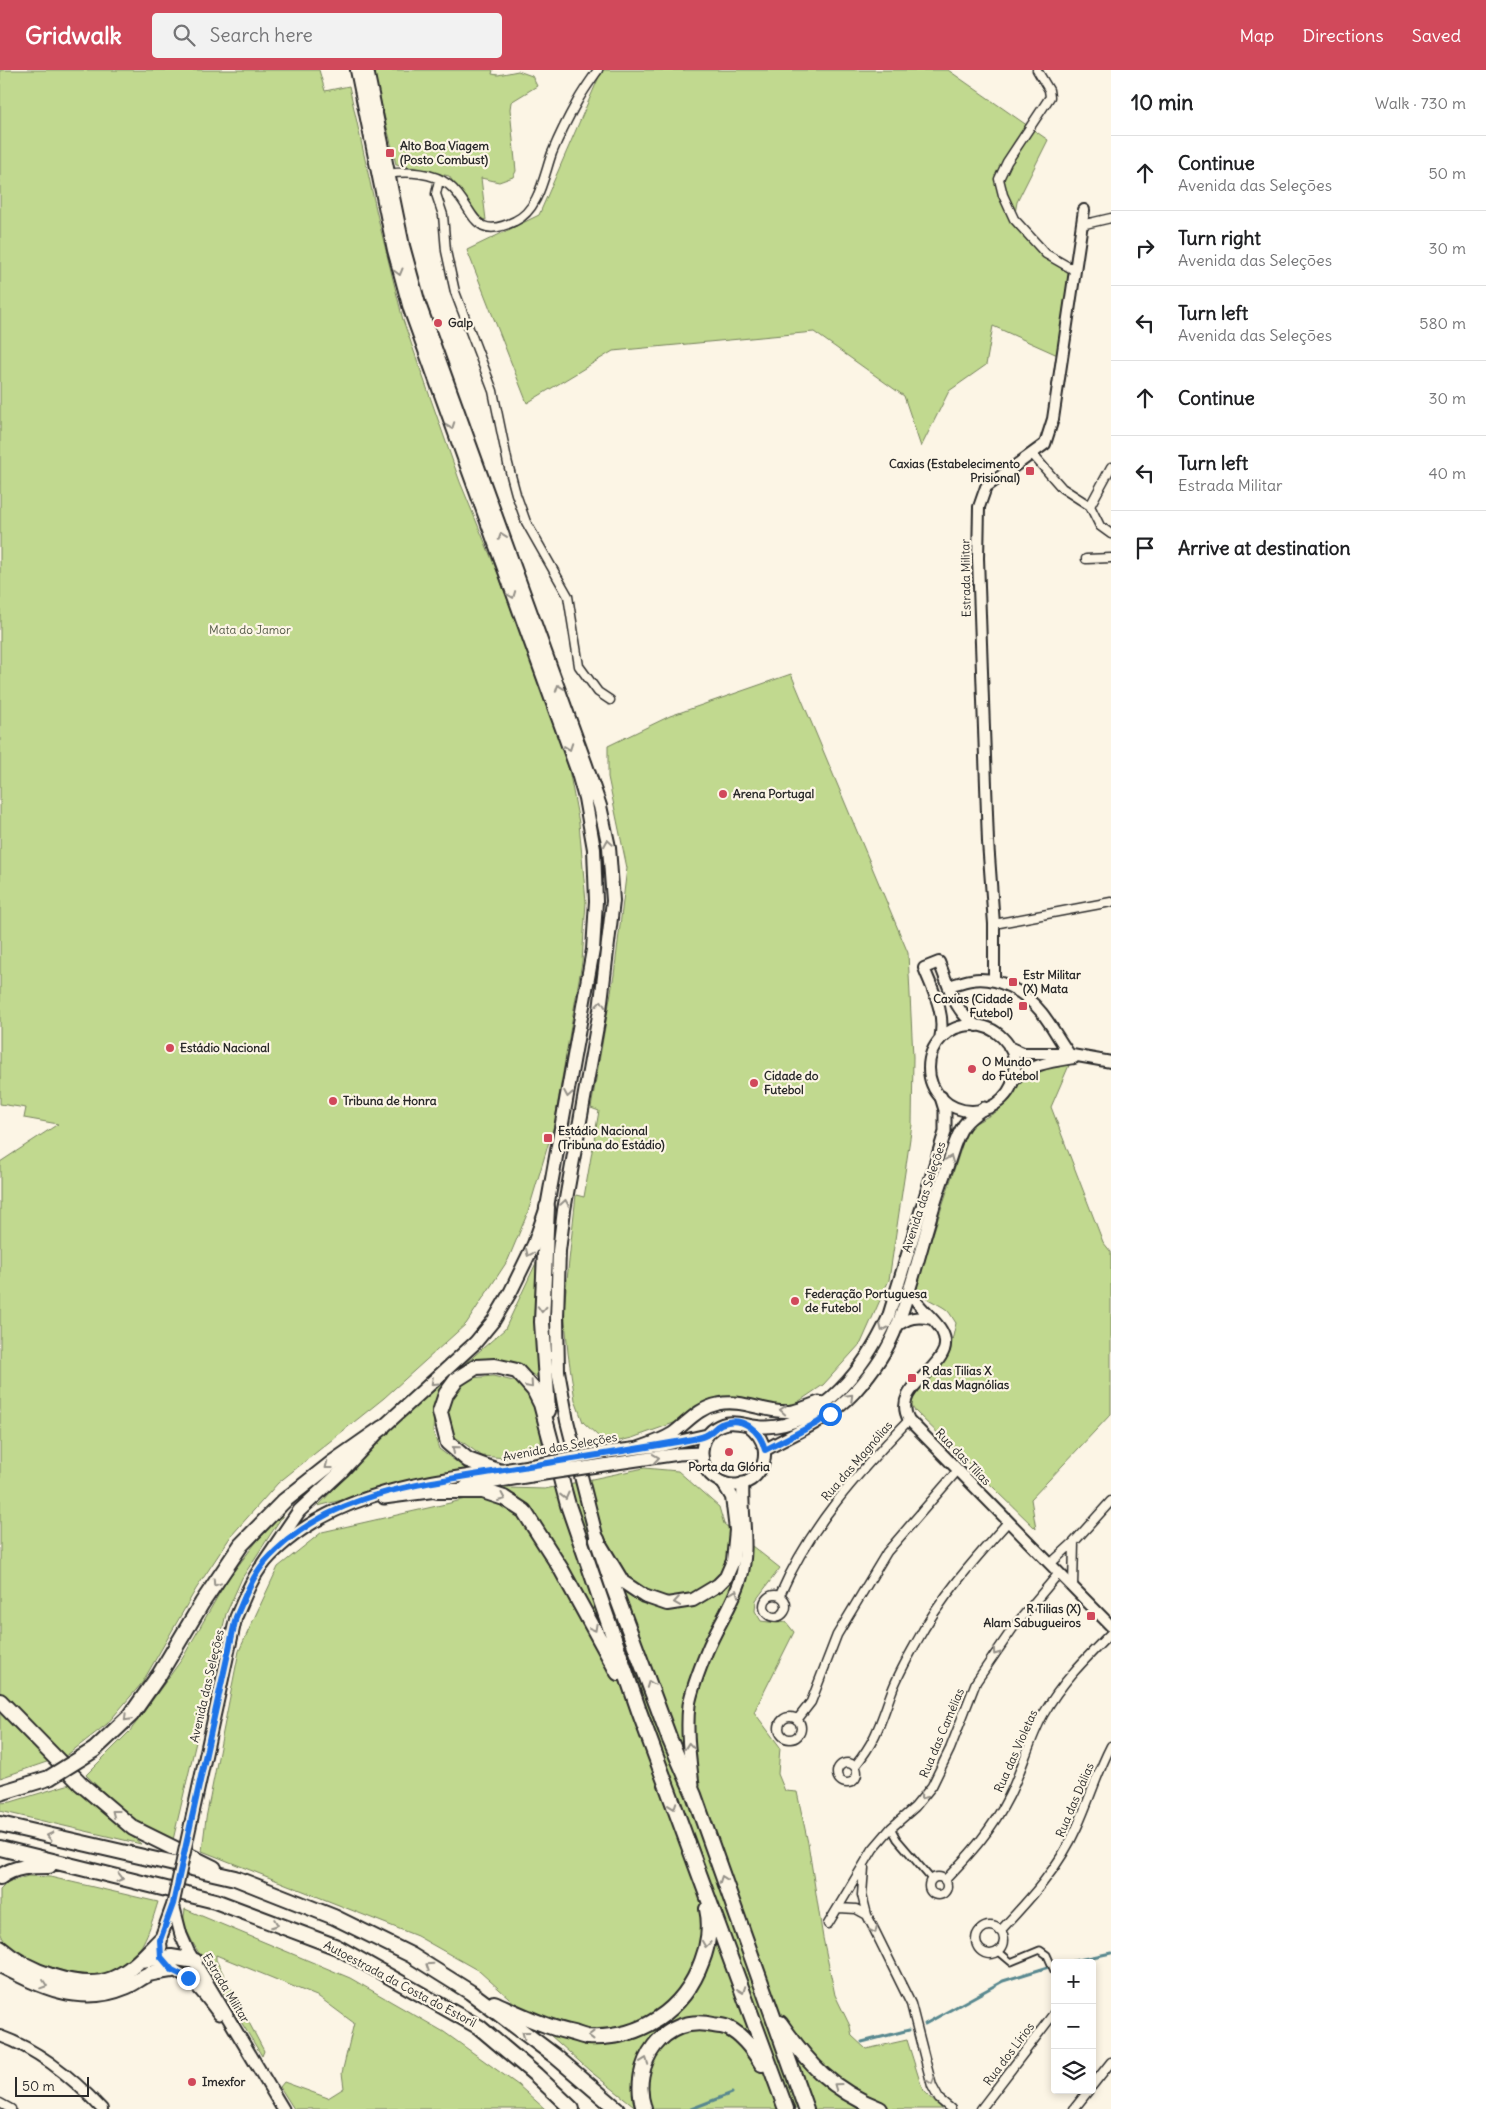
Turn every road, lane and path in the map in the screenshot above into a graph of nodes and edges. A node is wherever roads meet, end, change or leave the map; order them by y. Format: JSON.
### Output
{"nodes":[{"id":1,"x":357,"y":70,"type":"edge"},
{"id":2,"x":367,"y":70,"type":"edge"},
{"id":3,"x":598,"y":70,"type":"edge"},
{"id":4,"x":1037,"y":70,"type":"edge"},
{"id":5,"x":388,"y":174,"type":"junction"},
{"id":6,"x":438,"y":180,"type":"junction"},
{"id":7,"x":1084,"y":210,"type":"dead end"},
{"id":8,"x":1111,"y":218,"type":"edge"},
{"id":9,"x":1081,"y":225,"type":"junction"},
{"id":10,"x":1074,"y":270,"type":"junction"},
{"id":11,"x":1033,"y":455,"type":"junction"},
{"id":12,"x":1111,"y":468,"type":"edge"},
{"id":13,"x":1090,"y":506,"type":"junction"},
{"id":14,"x":1111,"y":534,"type":"edge"},
{"id":15,"x":1111,"y":558,"type":"edge"},
{"id":16,"x":1086,"y":559,"type":"dead end"},
{"id":17,"x":610,"y":700,"type":"dead end"},
{"id":18,"x":1111,"y":902,"type":"edge"},
{"id":19,"x":994,"y":924,"type":"junction"},
{"id":20,"x":994,"y":981,"type":"junction"},
{"id":21,"x":949,"y":986,"type":"junction"},
{"id":22,"x":977,"y":1026,"type":"junction"},
{"id":23,"x":1052,"y":1027,"type":"junction"},
{"id":24,"x":940,"y":1039,"type":"junction"},
{"id":25,"x":1009,"y":1046,"type":"junction"},
{"id":26,"x":1042,"y":1053,"type":"junction"},
{"id":27,"x":1070,"y":1054,"type":"junction"},
{"id":28,"x":1082,"y":1057,"type":"junction"},
{"id":29,"x":1111,"y":1062,"type":"edge"},
{"id":30,"x":1012,"y":1083,"type":"junction"},
{"id":31,"x":941,"y":1097,"type":"junction"},
{"id":32,"x":984,"y":1108,"type":"junction"},
{"id":33,"x":547,"y":1207,"type":"junction"},
{"id":34,"x":910,"y":1289,"type":"junction"},
{"id":35,"x":932,"y":1318,"type":"junction"},
{"id":36,"x":896,"y":1327,"type":"junction"},
{"id":37,"x":830,"y":1398,"type":"junction"},
{"id":38,"x":909,"y":1420,"type":"junction"},
{"id":39,"x":748,"y":1425,"type":"junction"},
{"id":40,"x":382,"y":1428,"type":"junction"},
{"id":41,"x":549,"y":1431,"type":"junction"},
{"id":42,"x":707,"y":1435,"type":"junction"},
{"id":43,"x":638,"y":1448,"type":"junction"},
{"id":44,"x":765,"y":1450,"type":"junction"},
{"id":45,"x":702,"y":1453,"type":"junction"},
{"id":46,"x":958,"y":1470,"type":"junction"},
{"id":47,"x":498,"y":1471,"type":"junction"},
{"id":48,"x":530,"y":1471,"type":"junction"},
{"id":49,"x":743,"y":1483,"type":"junction"},
{"id":50,"x":724,"y":1484,"type":"junction"},
{"id":51,"x":437,"y":1491,"type":"junction"},
{"id":52,"x":359,"y":1501,"type":"junction"},
{"id":53,"x":1111,"y":1501,"type":"edge"},
{"id":54,"x":1008,"y":1522,"type":"junction"},
{"id":55,"x":597,"y":1539,"type":"junction"},
{"id":56,"x":1074,"y":1542,"type":"junction"},
{"id":57,"x":263,"y":1564,"type":"junction"},
{"id":58,"x":1050,"y":1564,"type":"junction"},
{"id":59,"x":1059,"y":1573,"type":"junction"},
{"id":60,"x":1073,"y":1587,"type":"junction"},
{"id":61,"x":780,"y":1595,"type":"dead end"},
{"id":62,"x":1111,"y":1626,"type":"edge"},
{"id":63,"x":1111,"y":1633,"type":"edge"},
{"id":64,"x":0,"y":1701,"type":"edge"},
{"id":65,"x":638,"y":1711,"type":"junction"},
{"id":66,"x":797,"y":1720,"type":"dead end"},
{"id":67,"x":1111,"y":1746,"type":"edge"},
{"id":68,"x":855,"y":1766,"type":"dead end"},
{"id":69,"x":0,"y":1793,"type":"edge"},
{"id":70,"x":694,"y":1795,"type":"junction"},
{"id":71,"x":0,"y":1824,"type":"edge"},
{"id":72,"x":891,"y":1828,"type":"junction"},
{"id":73,"x":0,"y":1848,"type":"edge"},
{"id":74,"x":73,"y":1866,"type":"junction"},
{"id":75,"x":864,"y":1866,"type":"junction"},
{"id":76,"x":0,"y":1877,"type":"edge"},
{"id":77,"x":234,"y":1878,"type":"junction"},
{"id":78,"x":700,"y":1879,"type":"junction"},
{"id":79,"x":932,"y":1880,"type":"junction"},
{"id":80,"x":945,"y":1880,"type":"junction"},
{"id":81,"x":173,"y":1904,"type":"junction"},
{"id":82,"x":839,"y":1908,"type":"junction"},
{"id":83,"x":867,"y":1915,"type":"junction"},
{"id":84,"x":828,"y":1924,"type":"dead end"},
{"id":85,"x":1000,"y":1931,"type":"junction"},
{"id":86,"x":162,"y":1935,"type":"junction"},
{"id":87,"x":0,"y":1948,"type":"edge"},
{"id":88,"x":998,"y":1951,"type":"junction"},
{"id":89,"x":161,"y":1957,"type":"junction"},
{"id":90,"x":140,"y":1960,"type":"junction"},
{"id":91,"x":195,"y":1961,"type":"junction"},
{"id":92,"x":1051,"y":1964,"type":"edge"},
{"id":93,"x":0,"y":1965,"type":"edge"},
{"id":94,"x":172,"y":1970,"type":"junction"},
{"id":95,"x":470,"y":1992,"type":"junction"},
{"id":96,"x":769,"y":2007,"type":"junction"},
{"id":97,"x":1051,"y":2017,"type":"edge"},
{"id":98,"x":0,"y":2036,"type":"edge"},
{"id":99,"x":250,"y":2056,"type":"junction"},
{"id":100,"x":1111,"y":2062,"type":"edge"},
{"id":101,"x":1096,"y":2081,"type":"edge"},
{"id":102,"x":1086,"y":2094,"type":"edge"},
{"id":103,"x":0,"y":2103,"type":"edge"},
{"id":104,"x":785,"y":2106,"type":"edge"},
{"id":105,"x":11,"y":2109,"type":"edge"},
{"id":106,"x":102,"y":2109,"type":"edge"},
{"id":107,"x":283,"y":2109,"type":"edge"},
{"id":108,"x":572,"y":2109,"type":"edge"},
{"id":109,"x":617,"y":2109,"type":"edge"},
{"id":110,"x":644,"y":2109,"type":"edge"},
{"id":111,"x":806,"y":2109,"type":"edge"},
{"id":112,"x":880,"y":2109,"type":"edge"},
{"id":113,"x":950,"y":2109,"type":"edge"},
{"id":114,"x":981,"y":2109,"type":"edge"},
{"id":115,"x":1074,"y":2109,"type":"edge"}],
"edges":[{"from":1,"to":33,"type":"main road","one_way":true},
{"from":2,"to":5,"type":"main road"},
{"from":3,"to":6,"type":"street"},
{"from":4,"to":10,"type":"street"},
{"from":5,"to":6,"type":"street"},
{"from":55,"to":5,"type":"main road","one_way":true},
{"from":6,"to":17,"type":"street"},
{"from":7,"to":9,"type":"street","name":"Estrada Militar"},
{"from":8,"to":9,"type":"street"},
{"from":9,"to":10,"type":"street","name":"Estrada Militar"},
{"from":10,"to":11,"type":"street","name":"Estrada Militar"},
{"from":11,"to":13,"type":"street"},
{"from":11,"to":19,"type":"street","name":"Estrada Militar"},
{"from":12,"to":13,"type":"street"},
{"from":13,"to":14,"type":"street"},
{"from":15,"to":16,"type":"street"},
{"from":18,"to":19,"type":"street"},
{"from":19,"to":20,"type":"street","name":"Estrada Militar"},
{"from":20,"to":21,"type":"street"},
{"from":20,"to":23,"type":"street"},
{"from":21,"to":22,"type":"street"},
{"from":21,"to":24,"type":"street"},
{"from":22,"to":24,"type":"street"},
{"from":22,"to":25,"type":"street"},
{"from":23,"to":26,"type":"street"},
{"from":23,"to":27,"type":"street"},
{"from":24,"to":31,"type":"street"},
{"from":25,"to":26,"type":"street"},
{"from":25,"to":30,"type":"street"},
{"from":26,"to":27,"type":"street"},
{"from":27,"to":28,"type":"street"},
{"from":28,"to":29,"type":"street"},
{"from":28,"to":30,"type":"street"},
{"from":30,"to":32,"type":"street"},
{"from":31,"to":32,"type":"street"},
{"from":31,"to":37,"type":"main road","name":"Avenida das Seleções","one_way":true},
{"from":34,"to":32,"type":"main road","name":"Avenida das Seleções","one_way":true},
{"from":33,"to":40,"type":"main road","one_way":true},
{"from":33,"to":41,"type":"highway","one_way":true},
{"from":34,"to":35,"type":"street"},
{"from":34,"to":36,"type":"main road","name":"Avenida das Seleções"},
{"from":35,"to":36,"type":"street"},
{"from":35,"to":38,"type":"street"},
{"from":44,"to":36,"type":"main road","name":"Avenida das Seleções","one_way":true},
{"from":37,"to":39,"type":"main road","name":"Avenida das Seleções"},
{"from":37,"to":43,"type":"main road","one_way":true},
{"from":38,"to":46,"type":"street","name":"Rua das Tílias"},
{"from":38,"to":61,"type":"street","name":"Rua das Magnólias"},
{"from":39,"to":42,"type":"main road","name":"Avenida das Seleções"},
{"from":39,"to":44,"type":"main road"},
{"from":40,"to":57,"type":"main road"},
{"from":40,"to":69,"type":"highway","one_way":true,"bridge":true},
{"from":47,"to":41,"type":"highway","one_way":true},
{"from":41,"to":65,"type":"highway","one_way":true},
{"from":42,"to":43,"type":"main road","name":"Avenida das Seleções"},
{"from":42,"to":45,"type":"main road"},
{"from":43,"to":48,"type":"main road","name":"Avenida das Seleções","bridge":true},
{"from":44,"to":49,"type":"main road"},
{"from":48,"to":45,"type":"main road","name":"Avenida das Seleções","one_way":true,"bridge":true},
{"from":45,"to":50,"type":"main road"},
{"from":46,"to":54,"type":"street","name":"Rua das Tílias"},
{"from":46,"to":66,"type":"street"},
{"from":47,"to":48,"type":"main road","name":"Avenida das Seleções"},
{"from":47,"to":52,"type":"main road","name":"Avenida das Seleções"},
{"from":48,"to":51,"type":"main road","name":"Avenida das Seleções"},
{"from":49,"to":50,"type":"main road"},
{"from":70,"to":49,"type":"main road","one_way":true},
{"from":50,"to":55,"type":"main road","one_way":true},
{"from":51,"to":52,"type":"main road","name":"Avenida das Seleções"},
{"from":51,"to":65,"type":"highway","one_way":true},
{"from":52,"to":57,"type":"main road","name":"Avenida das Seleções"},
{"from":53,"to":56,"type":"street"},
{"from":54,"to":58,"type":"street","name":"Rua das Tílias"},
{"from":54,"to":68,"type":"street"},
{"from":70,"to":55,"type":"highway","one_way":true},
{"from":56,"to":58,"type":"street"},
{"from":56,"to":60,"type":"street"},
{"from":57,"to":81,"type":"main road","name":"Avenida das Seleções","bridge":true},
{"from":58,"to":59,"type":"street","name":"Rua das Tílias"},
{"from":59,"to":60,"type":"street","name":"Rua das Tílias"},
{"from":59,"to":72,"type":"street","name":"Rua das Camélias","one_way":true},
{"from":60,"to":62,"type":"street","name":"Rua das Tílias"},
{"from":63,"to":80,"type":"street","name":"Rua das Violetas"},
{"from":77,"to":64,"type":"highway","one_way":true},
{"from":65,"to":78,"type":"highway","one_way":true},
{"from":67,"to":85,"type":"street","name":"Rua das Dálias"},
{"from":96,"to":70,"type":"highway","one_way":true},
{"from":77,"to":71,"type":"highway","name":"Autoestrada da Costa do Estoril","one_way":true},
{"from":72,"to":75,"type":"street","name":"Rua das Camélias"},
{"from":72,"to":79,"type":"street"},
{"from":73,"to":74,"type":"highway","name":"Autoestrada da Costa do Estoril"},
{"from":74,"to":76,"type":"highway"},
{"from":74,"to":108,"type":"highway","name":"Autoestrada da Costa do Estoril","one_way":true},
{"from":75,"to":82,"type":"street","name":"Rua das Camélias"},
{"from":75,"to":83,"type":"street"},
{"from":95,"to":77,"type":"highway","name":"Autoestrada da Costa do Estoril","one_way":true},
{"from":78,"to":95,"type":"highway","one_way":true},
{"from":78,"to":104,"type":"highway","one_way":true},
{"from":79,"to":80,"type":"street"},
{"from":79,"to":80,"type":"street"},
{"from":81,"to":86,"type":"main road","name":"Avenida das Seleções"},
{"from":81,"to":91,"type":"main road","name":"Estrada Militar"},
{"from":82,"to":83,"type":"street"},
{"from":82,"to":84,"type":"street","name":"Rua das Camélias"},
{"from":83,"to":113,"type":"street","one_way":true},
{"from":85,"to":88,"type":"street"},
{"from":85,"to":88,"type":"street"},
{"from":86,"to":89,"type":"main road"},
{"from":86,"to":90,"type":"highway"},
{"from":87,"to":90,"type":"highway"},
{"from":88,"to":92,"type":"street"},
{"from":89,"to":90,"type":"highway"},
{"from":89,"to":91,"type":"highway"},
{"from":89,"to":94,"type":"main road","name":"Estrada Militar"},
{"from":91,"to":99,"type":"main road","name":"Estrada Militar"},
{"from":93,"to":94,"type":"highway","one_way":true},
{"from":94,"to":99,"type":"main road","name":"Estrada Militar"},
{"from":109,"to":95,"type":"highway","name":"Autoestrada da Costa do Estoril","one_way":true},
{"from":96,"to":111,"type":"highway"},
{"from":112,"to":96,"type":"highway","one_way":true},
{"from":97,"to":114,"type":"street","name":"Rua dos Lírios"},
{"from":98,"to":106,"type":"street"},
{"from":99,"to":107,"type":"main road","name":"Estrada Militar"},
{"from":100,"to":101,"type":"street"},
{"from":102,"to":115,"type":"street"},
{"from":103,"to":105,"type":"street"},
{"from":110,"to":104,"type":"highway","one_way":true}]}
